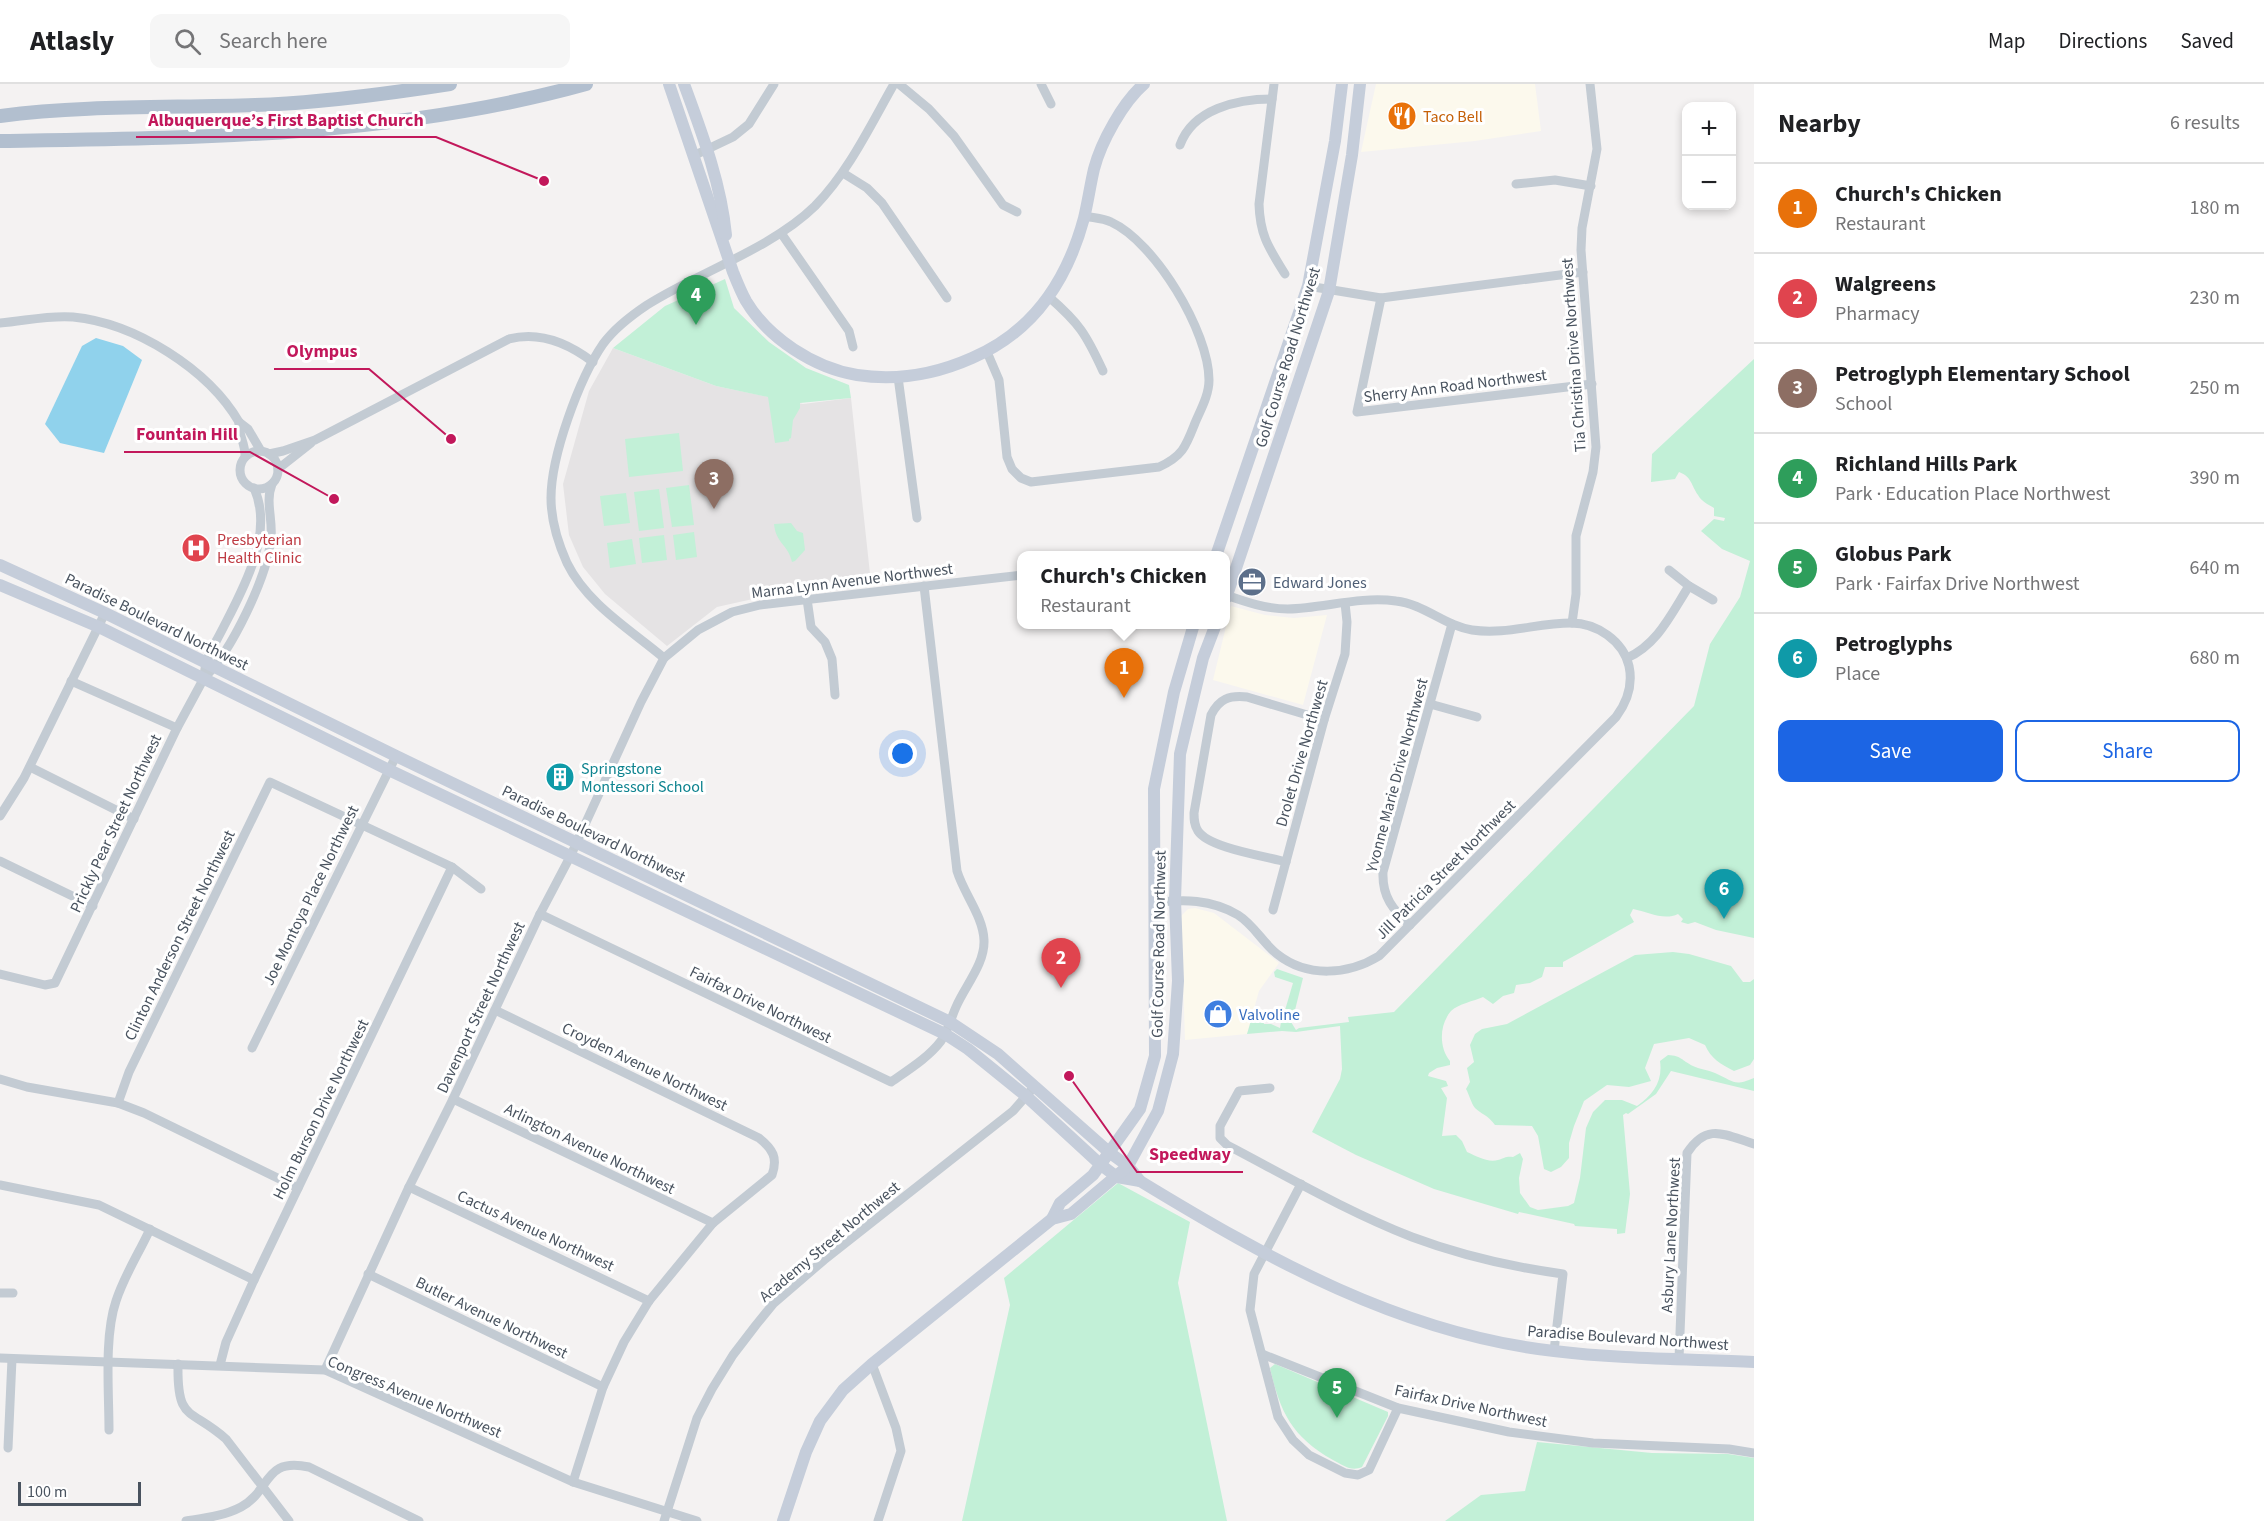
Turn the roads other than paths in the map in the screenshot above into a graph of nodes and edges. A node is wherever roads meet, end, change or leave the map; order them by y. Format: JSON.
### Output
{"nodes":[{"id":1,"x":450,"y":84,"type":"edge"},
{"id":2,"x":586,"y":84,"type":"edge"},
{"id":3,"x":669,"y":84,"type":"edge"},
{"id":4,"x":684,"y":84,"type":"edge"},
{"id":5,"x":774,"y":84,"type":"edge"},
{"id":6,"x":894,"y":84,"type":"edge"},
{"id":7,"x":899,"y":84,"type":"edge"},
{"id":8,"x":1041,"y":84,"type":"edge"},
{"id":9,"x":1144,"y":84,"type":"edge"},
{"id":10,"x":1274,"y":84,"type":"edge"},
{"id":11,"x":1342,"y":84,"type":"edge"},
{"id":12,"x":1360,"y":84,"type":"edge"},
{"id":13,"x":1590,"y":84,"type":"edge"},
{"id":14,"x":1272,"y":99,"type":"junction"},
{"id":15,"x":1051,"y":104,"type":"dead end"},
{"id":16,"x":0,"y":109,"type":"edge"},
{"id":17,"x":60,"y":111,"type":"junction"},
{"id":18,"x":0,"y":116,"type":"edge"},
{"id":19,"x":0,"y":141,"type":"edge"},
{"id":20,"x":1180,"y":145,"type":"dead end"},
{"id":21,"x":707,"y":149,"type":"junction"},
{"id":22,"x":693,"y":156,"type":"junction"},
{"id":23,"x":843,"y":173,"type":"junction"},
{"id":24,"x":1516,"y":184,"type":"dead end"},
{"id":25,"x":1591,"y":186,"type":"junction"},
{"id":26,"x":1017,"y":212,"type":"dead end"},
{"id":27,"x":1084,"y":216,"type":"junction"},
{"id":28,"x":781,"y":233,"type":"junction"},
{"id":29,"x":729,"y":260,"type":"junction"},
{"id":30,"x":1583,"y":272,"type":"junction"},
{"id":31,"x":1285,"y":274,"type":"dead end"},
{"id":32,"x":1308,"y":286,"type":"junction"},
{"id":33,"x":1329,"y":291,"type":"junction"},
{"id":34,"x":1049,"y":297,"type":"junction"},
{"id":35,"x":947,"y":298,"type":"dead end"},
{"id":36,"x":1381,"y":298,"type":"junction"},
{"id":37,"x":0,"y":323,"type":"edge"},
{"id":38,"x":853,"y":347,"type":"dead end"},
{"id":39,"x":987,"y":352,"type":"junction"},
{"id":40,"x":592,"y":362,"type":"junction"},
{"id":41,"x":1102,"y":371,"type":"dead end"},
{"id":42,"x":898,"y":377,"type":"junction"},
{"id":43,"x":1592,"y":384,"type":"junction"},
{"id":44,"x":239,"y":422,"type":"junction"},
{"id":45,"x":315,"y":440,"type":"junction"},
{"id":46,"x":265,"y":452,"type":"junction"},
{"id":47,"x":245,"y":457,"type":"junction"},
{"id":48,"x":278,"y":469,"type":"junction"},
{"id":49,"x":272,"y":484,"type":"junction"},
{"id":50,"x":254,"y":488,"type":"junction"},
{"id":51,"x":917,"y":518,"type":"dead end"},
{"id":52,"x":1217,"y":551,"type":"edge"},
{"id":53,"x":0,"y":565,"type":"edge"},
{"id":54,"x":1669,"y":570,"type":"dead end"},
{"id":55,"x":1017,"y":576,"type":"edge"},
{"id":56,"x":1230,"y":584,"type":"edge"},
{"id":57,"x":0,"y":585,"type":"edge"},
{"id":58,"x":924,"y":586,"type":"junction"},
{"id":59,"x":1689,"y":586,"type":"junction"},
{"id":60,"x":1230,"y":597,"type":"edge"},
{"id":61,"x":807,"y":599,"type":"junction"},
{"id":62,"x":1713,"y":600,"type":"dead end"},
{"id":63,"x":1345,"y":603,"type":"junction"},
{"id":64,"x":105,"y":613,"type":"junction"},
{"id":65,"x":1572,"y":623,"type":"junction"},
{"id":66,"x":1452,"y":624,"type":"junction"},
{"id":67,"x":99,"y":627,"type":"junction"},
{"id":68,"x":1193,"y":629,"type":"edge"},
{"id":69,"x":1214,"y":629,"type":"edge"},
{"id":70,"x":664,"y":658,"type":"junction"},
{"id":71,"x":1627,"y":658,"type":"junction"},
{"id":72,"x":210,"y":664,"type":"junction"},
{"id":73,"x":204,"y":678,"type":"junction"},
{"id":74,"x":71,"y":681,"type":"junction"},
{"id":75,"x":835,"y":695,"type":"dead end"},
{"id":76,"x":1430,"y":704,"type":"junction"},
{"id":77,"x":1477,"y":717,"type":"dead end"},
{"id":78,"x":1324,"y":720,"type":"junction"},
{"id":79,"x":177,"y":728,"type":"junction"},
{"id":80,"x":396,"y":756,"type":"junction"},
{"id":81,"x":30,"y":767,"type":"junction"},
{"id":82,"x":389,"y":770,"type":"junction"},
{"id":83,"x":0,"y":816,"type":"edge"},
{"id":84,"x":134,"y":819,"type":"junction"},
{"id":85,"x":361,"y":824,"type":"junction"},
{"id":86,"x":573,"y":849,"type":"junction"},
{"id":87,"x":0,"y":861,"type":"edge"},
{"id":88,"x":1286,"y":862,"type":"junction"},
{"id":89,"x":452,"y":867,"type":"junction"},
{"id":90,"x":625,"y":882,"type":"junction"},
{"id":91,"x":668,"y":887,"type":"junction"},
{"id":92,"x":481,"y":889,"type":"dead end"},
{"id":93,"x":1175,"y":900,"type":"junction"},
{"id":94,"x":1154,"y":903,"type":"junction"},
{"id":95,"x":93,"y":906,"type":"junction"},
{"id":96,"x":1273,"y":910,"type":"dead end"},
{"id":97,"x":540,"y":914,"type":"junction"},
{"id":98,"x":1410,"y":925,"type":"junction"},
{"id":99,"x":783,"y":942,"type":"junction"},
{"id":100,"x":764,"y":947,"type":"junction"},
{"id":101,"x":796,"y":948,"type":"junction"},
{"id":102,"x":802,"y":966,"type":"junction"},
{"id":103,"x":844,"y":970,"type":"junction"},
{"id":104,"x":0,"y":974,"type":"edge"},
{"id":105,"x":854,"y":991,"type":"junction"},
{"id":106,"x":495,"y":1010,"type":"junction"},
{"id":107,"x":950,"y":1022,"type":"junction"},
{"id":108,"x":945,"y":1034,"type":"junction"},
{"id":109,"x":252,"y":1048,"type":"dead end"},
{"id":110,"x":0,"y":1079,"type":"edge"},
{"id":111,"x":1270,"y":1088,"type":"dead end"},
{"id":112,"x":1030,"y":1091,"type":"junction"},
{"id":113,"x":453,"y":1099,"type":"junction"},
{"id":114,"x":118,"y":1103,"type":"junction"},
{"id":115,"x":1754,"y":1144,"type":"edge"},
{"id":116,"x":1110,"y":1153,"type":"junction"},
{"id":117,"x":1101,"y":1165,"type":"junction"},
{"id":118,"x":1128,"y":1166,"type":"junction"},
{"id":119,"x":1117,"y":1176,"type":"junction"},
{"id":120,"x":1140,"y":1181,"type":"junction"},
{"id":121,"x":1301,"y":1184,"type":"junction"},
{"id":122,"x":0,"y":1185,"type":"edge"},
{"id":123,"x":409,"y":1187,"type":"junction"},
{"id":124,"x":298,"y":1188,"type":"junction"},
{"id":125,"x":1052,"y":1219,"type":"junction"},
{"id":126,"x":713,"y":1223,"type":"junction"},
{"id":127,"x":150,"y":1229,"type":"junction"},
{"id":128,"x":1264,"y":1253,"type":"junction"},
{"id":129,"x":368,"y":1274,"type":"junction"},
{"id":130,"x":254,"y":1280,"type":"junction"},
{"id":131,"x":0,"y":1293,"type":"edge"},
{"id":132,"x":13,"y":1293,"type":"dead end"},
{"id":133,"x":650,"y":1301,"type":"junction"},
{"id":134,"x":1554,"y":1352,"type":"junction"},
{"id":135,"x":1262,"y":1354,"type":"junction"},
{"id":136,"x":0,"y":1358,"type":"edge"},
{"id":137,"x":12,"y":1359,"type":"junction"},
{"id":138,"x":1679,"y":1359,"type":"junction"},
{"id":139,"x":109,"y":1362,"type":"junction"},
{"id":140,"x":1754,"y":1362,"type":"edge"},
{"id":141,"x":178,"y":1364,"type":"junction"},
{"id":142,"x":872,"y":1364,"type":"junction"},
{"id":143,"x":220,"y":1365,"type":"junction"},
{"id":144,"x":325,"y":1370,"type":"junction"},
{"id":145,"x":603,"y":1387,"type":"junction"},
{"id":146,"x":1398,"y":1408,"type":"junction"},
{"id":147,"x":109,"y":1430,"type":"dead end"},
{"id":148,"x":8,"y":1448,"type":"dead end"},
{"id":149,"x":1754,"y":1453,"type":"edge"},
{"id":150,"x":573,"y":1482,"type":"junction"},
{"id":151,"x":263,"y":1485,"type":"junction"},
{"id":152,"x":666,"y":1516,"type":"edge"},
{"id":153,"x":186,"y":1521,"type":"edge"},
{"id":154,"x":289,"y":1521,"type":"edge"},
{"id":155,"x":419,"y":1521,"type":"edge"},
{"id":156,"x":697,"y":1521,"type":"edge"},
{"id":157,"x":783,"y":1521,"type":"edge"},
{"id":158,"x":878,"y":1521,"type":"edge"}],
"edges":[{"from":1,"to":17,"type":"main road"},
{"from":2,"to":19,"type":"main road"},
{"from":3,"to":22,"type":"street"},
{"from":4,"to":21,"type":"street"},
{"from":5,"to":21,"type":"street"},
{"from":6,"to":23,"type":"street"},
{"from":7,"to":26,"type":"street"},
{"from":8,"to":15,"type":"street"},
{"from":9,"to":27,"type":"street"},
{"from":10,"to":14,"type":"street"},
{"from":11,"to":32,"type":"street","name":"Golf Course Road Northwest"},
{"from":12,"to":33,"type":"street","name":"Golf Course Road Northwest"},
{"from":13,"to":25,"type":"street","name":"Tia Christina Drive Northwest"},
{"from":14,"to":20,"type":"street"},
{"from":14,"to":31,"type":"street"},
{"from":16,"to":17,"type":"main road"},
{"from":17,"to":18,"type":"main road"},
{"from":21,"to":22,"type":"street"},
{"from":21,"to":29,"type":"street"},
{"from":22,"to":29,"type":"street"},
{"from":23,"to":28,"type":"street"},
{"from":23,"to":35,"type":"street"},
{"from":24,"to":25,"type":"street"},
{"from":25,"to":30,"type":"street","name":"Tia Christina Drive Northwest"},
{"from":27,"to":34,"type":"street"},
{"from":27,"to":39,"type":"street"},
{"from":28,"to":29,"type":"street"},
{"from":28,"to":38,"type":"street"},
{"from":29,"to":40,"type":"street"},
{"from":29,"to":42,"type":"street"},
{"from":30,"to":36,"type":"street"},
{"from":30,"to":43,"type":"street","name":"Tia Christina Drive Northwest"},
{"from":32,"to":33,"type":"street"},
{"from":32,"to":52,"type":"street","name":"Golf Course Road Northwest"},
{"from":33,"to":36,"type":"street"},
{"from":33,"to":56,"type":"street","name":"Golf Course Road Northwest"},
{"from":34,"to":39,"type":"street"},
{"from":34,"to":41,"type":"street"},
{"from":36,"to":43,"type":"street","name":"Sherry Ann Road Northwest"},
{"from":37,"to":44,"type":"street"},
{"from":39,"to":42,"type":"street"},
{"from":40,"to":45,"type":"street"},
{"from":40,"to":70,"type":"street"},
{"from":42,"to":51,"type":"street"},
{"from":43,"to":65,"type":"street","name":"Tia Christina Drive Northwest"},
{"from":44,"to":46,"type":"street"},
{"from":44,"to":47,"type":"street"},
{"from":45,"to":46,"type":"street"},
{"from":45,"to":48,"type":"street"},
{"from":46,"to":47,"type":"street"},
{"from":46,"to":48,"type":"street"},
{"from":47,"to":50,"type":"street"},
{"from":48,"to":49,"type":"street"},
{"from":49,"to":50,"type":"street"},
{"from":49,"to":72,"type":"street"},
{"from":50,"to":72,"type":"street"},
{"from":53,"to":64,"type":"street","name":"Paradise Boulevard Northwest"},
{"from":54,"to":59,"type":"street"},
{"from":55,"to":58,"type":"street","name":"Marna Lynn Avenue Northwest"},
{"from":57,"to":67,"type":"street","name":"Paradise Boulevard Northwest"},
{"from":58,"to":61,"type":"street","name":"Marna Lynn Avenue Northwest"},
{"from":58,"to":107,"type":"street","name":"Fairfax Drive Northwest"},
{"from":59,"to":62,"type":"street"},
{"from":59,"to":71,"type":"street"},
{"from":60,"to":63,"type":"street"},
{"from":61,"to":70,"type":"street","name":"Marna Lynn Avenue Northwest"},
{"from":61,"to":75,"type":"street"},
{"from":63,"to":66,"type":"street"},
{"from":63,"to":78,"type":"street","name":"Drolet Drive Northwest"},
{"from":64,"to":67,"type":"street"},
{"from":64,"to":72,"type":"street","name":"Paradise Boulevard Northwest"},
{"from":65,"to":66,"type":"street"},
{"from":65,"to":71,"type":"street"},
{"from":66,"to":76,"type":"street","name":"Yvonne Marie Drive Northwest"},
{"from":67,"to":73,"type":"street","name":"Paradise Boulevard Northwest"},
{"from":67,"to":74,"type":"street"},
{"from":68,"to":94,"type":"street","name":"Golf Course Road Northwest"},
{"from":69,"to":93,"type":"street","name":"Golf Course Road Northwest"},
{"from":70,"to":86,"type":"street","name":"Davenport Street Northwest"},
{"from":71,"to":98,"type":"street","name":"Jill Patricia Street Northwest"},
{"from":72,"to":73,"type":"street","name":"Prickly Pear Street Northwest"},
{"from":72,"to":80,"type":"street","name":"Paradise Boulevard Northwest"},
{"from":73,"to":79,"type":"street","name":"Prickly Pear Street Northwest"},
{"from":73,"to":82,"type":"street","name":"Paradise Boulevard Northwest"},
{"from":74,"to":79,"type":"street"},
{"from":74,"to":81,"type":"street"},
{"from":76,"to":77,"type":"street"},
{"from":76,"to":98,"type":"street","name":"Yvonne Marie Drive Northwest"},
{"from":78,"to":88,"type":"street","name":"Drolet Drive Northwest"},
{"from":78,"to":88,"type":"street"},
{"from":79,"to":84,"type":"street","name":"Prickly Pear Street Northwest"},
{"from":80,"to":82,"type":"street","name":"Joe Montoya Place Northwest"},
{"from":80,"to":86,"type":"street","name":"Paradise Boulevard Northwest"},
{"from":81,"to":83,"type":"street"},
{"from":81,"to":84,"type":"street"},
{"from":82,"to":85,"type":"street","name":"Joe Montoya Place Northwest"},
{"from":82,"to":86,"type":"street","name":"Paradise Boulevard Northwest"},
{"from":84,"to":95,"type":"street","name":"Prickly Pear Street Northwest"},
{"from":85,"to":89,"type":"street"},
{"from":85,"to":109,"type":"street","name":"Joe Montoya Place Northwest"},
{"from":85,"to":114,"type":"street","name":"Clinton Anderson Street Northwest"},
{"from":86,"to":90,"type":"street","name":"Paradise Boulevard Northwest"},
{"from":86,"to":91,"type":"street","name":"Paradise Boulevard Northwest"},
{"from":86,"to":97,"type":"street","name":"Davenport Street Northwest"},
{"from":87,"to":95,"type":"street"},
{"from":88,"to":96,"type":"street","name":"Drolet Drive Northwest"},
{"from":89,"to":92,"type":"street"},
{"from":89,"to":124,"type":"street","name":"Holm Burson Drive Northwest"},
{"from":90,"to":91,"type":"street"},
{"from":90,"to":100,"type":"street","name":"Paradise Boulevard Northwest"},
{"from":91,"to":99,"type":"street","name":"Paradise Boulevard Northwest"},
{"from":93,"to":94,"type":"street","name":"Jill Patricia Street Northwest"},
{"from":93,"to":98,"type":"street","name":"Jill Patricia Street Northwest"},
{"from":93,"to":118,"type":"street","name":"Golf Course Road Northwest"},
{"from":94,"to":116,"type":"street","name":"Golf Course Road Northwest"},
{"from":95,"to":104,"type":"street","name":"Prickly Pear Street Northwest"},
{"from":97,"to":106,"type":"street","name":"Davenport Street Northwest"},
{"from":97,"to":108,"type":"street","name":"Fairfax Drive Northwest"},
{"from":99,"to":100,"type":"street"},
{"from":99,"to":101,"type":"street","name":"Paradise Boulevard Northwest"},
{"from":100,"to":102,"type":"street","name":"Paradise Boulevard Northwest"},
{"from":101,"to":102,"type":"street"},
{"from":101,"to":103,"type":"street","name":"Paradise Boulevard Northwest"},
{"from":102,"to":105,"type":"street","name":"Paradise Boulevard Northwest"},
{"from":103,"to":105,"type":"street"},
{"from":103,"to":107,"type":"street","name":"Paradise Boulevard Northwest"},
{"from":105,"to":108,"type":"street","name":"Paradise Boulevard Northwest"},
{"from":106,"to":113,"type":"street","name":"Davenport Street Northwest"},
{"from":106,"to":126,"type":"street","name":"Croyden Avenue Northwest"},
{"from":107,"to":108,"type":"street","name":"Fairfax Drive Northwest"},
{"from":107,"to":112,"type":"street","name":"Paradise Boulevard Northwest"},
{"from":108,"to":112,"type":"street","name":"Paradise Boulevard Northwest"},
{"from":110,"to":114,"type":"street"},
{"from":111,"to":121,"type":"street"},
{"from":112,"to":116,"type":"street","name":"Paradise Boulevard Northwest"},
{"from":112,"to":117,"type":"street","name":"Paradise Boulevard Northwest"},
{"from":112,"to":152,"type":"street","name":"Academy Street Northwest"},
{"from":113,"to":123,"type":"street","name":"Davenport Street Northwest"},
{"from":113,"to":126,"type":"street","name":"Arlington Avenue Northwest"},
{"from":114,"to":124,"type":"street"},
{"from":115,"to":138,"type":"street","name":"Asbury Lane Northwest"},
{"from":116,"to":117,"type":"street","name":"Golf Course Road Northwest"},
{"from":116,"to":118,"type":"street","name":"Paradise Boulevard Northwest"},
{"from":117,"to":119,"type":"street","name":"Paradise Boulevard Northwest"},
{"from":117,"to":125,"type":"street","name":"Golf Course Road Northwest"},
{"from":118,"to":119,"type":"street","name":"Golf Course Road Northwest"},
{"from":118,"to":120,"type":"street","name":"Paradise Boulevard Northwest"},
{"from":119,"to":120,"type":"street","name":"Paradise Boulevard Northwest"},
{"from":119,"to":125,"type":"street","name":"Golf Course Road Northwest"},
{"from":120,"to":128,"type":"street","name":"Paradise Boulevard Northwest"},
{"from":121,"to":128,"type":"street"},
{"from":121,"to":134,"type":"street"},
{"from":122,"to":127,"type":"street"},
{"from":123,"to":129,"type":"street","name":"Davenport Street Northwest"},
{"from":123,"to":133,"type":"street","name":"Cactus Avenue Northwest"},
{"from":124,"to":130,"type":"street","name":"Holm Burson Drive Northwest"},
{"from":125,"to":142,"type":"street","name":"Golf Course Road Northwest"},
{"from":126,"to":133,"type":"street"},
{"from":127,"to":130,"type":"street"},
{"from":127,"to":139,"type":"street"},
{"from":128,"to":134,"type":"street","name":"Paradise Boulevard Northwest"},
{"from":128,"to":135,"type":"street"},
{"from":129,"to":144,"type":"street","name":"Davenport Street Northwest"},
{"from":129,"to":145,"type":"street","name":"Butler Avenue Northwest"},
{"from":130,"to":143,"type":"street","name":"Holm Burson Drive Northwest"},
{"from":131,"to":132,"type":"street"},
{"from":133,"to":145,"type":"street"},
{"from":134,"to":138,"type":"street","name":"Paradise Boulevard Northwest"},
{"from":135,"to":146,"type":"street","name":"Fairfax Drive Northwest"},
{"from":135,"to":146,"type":"street"},
{"from":136,"to":137,"type":"street","name":"Congress Avenue Northwest"},
{"from":137,"to":139,"type":"street","name":"Congress Avenue Northwest"},
{"from":137,"to":148,"type":"street"},
{"from":138,"to":140,"type":"street","name":"Paradise Boulevard Northwest"},
{"from":139,"to":141,"type":"street","name":"Congress Avenue Northwest"},
{"from":139,"to":147,"type":"street"},
{"from":141,"to":143,"type":"street","name":"Congress Avenue Northwest"},
{"from":141,"to":151,"type":"street"},
{"from":142,"to":157,"type":"street","name":"Golf Course Road Northwest"},
{"from":142,"to":158,"type":"street"},
{"from":143,"to":144,"type":"street","name":"Congress Avenue Northwest"},
{"from":144,"to":150,"type":"street","name":"Congress Avenue Northwest"},
{"from":145,"to":150,"type":"street"},
{"from":146,"to":149,"type":"street","name":"Fairfax Drive Northwest"},
{"from":150,"to":152,"type":"street","name":"Congress Avenue Northwest"},
{"from":151,"to":153,"type":"street"},
{"from":151,"to":154,"type":"street"},
{"from":151,"to":155,"type":"street"},
{"from":152,"to":156,"type":"street","name":"Congress Avenue Northwest"}]}
